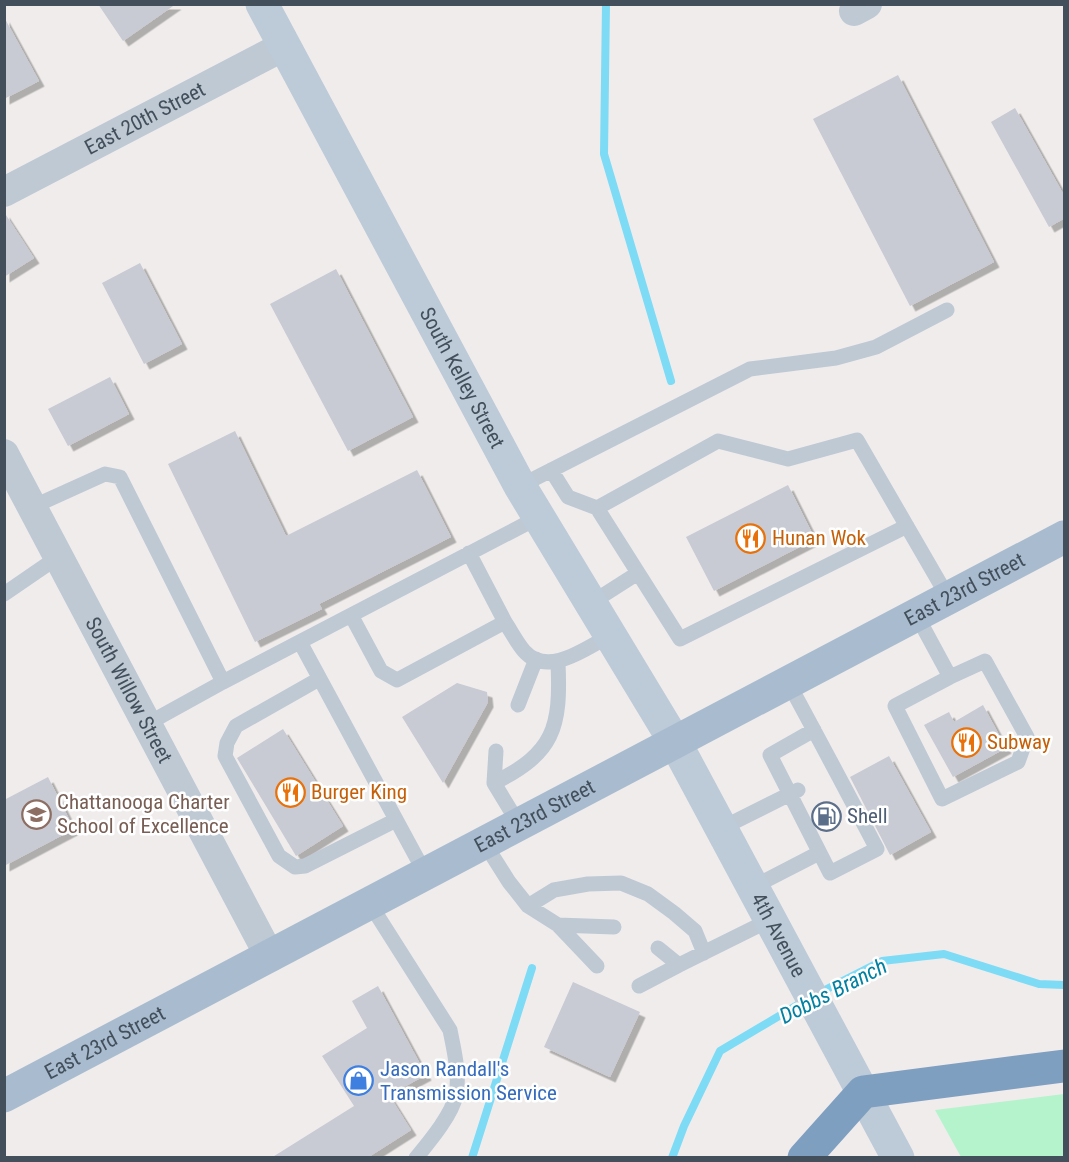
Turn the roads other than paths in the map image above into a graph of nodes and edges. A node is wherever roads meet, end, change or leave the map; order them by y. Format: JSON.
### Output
{"nodes":[{"id":1,"x":262,"y":4,"type":"edge"},
{"id":2,"x":284,"y":46,"type":"junction"},
{"id":3,"x":4,"y":192,"type":"edge"},
{"id":4,"x":947,"y":310,"type":"dead end"},
{"id":5,"x":4,"y":454,"type":"edge"},
{"id":6,"x":551,"y":470,"type":"junction"},
{"id":7,"x":520,"y":486,"type":"junction"},
{"id":8,"x":32,"y":507,"type":"junction"},
{"id":9,"x":597,"y":508,"type":"junction"},
{"id":10,"x":539,"y":517,"type":"junction"},
{"id":11,"x":907,"y":526,"type":"junction"},
{"id":12,"x":1065,"y":537,"type":"edge"},
{"id":13,"x":469,"y":553,"type":"junction"},
{"id":14,"x":58,"y":557,"type":"junction"},
{"id":15,"x":638,"y":573,"type":"junction"},
{"id":16,"x":4,"y":594,"type":"edge"},
{"id":17,"x":949,"y":599,"type":"junction"},
{"id":18,"x":591,"y":603,"type":"junction"},
{"id":19,"x":351,"y":615,"type":"junction"},
{"id":20,"x":917,"y":616,"type":"junction"},
{"id":21,"x":505,"y":622,"type":"junction"},
{"id":22,"x":610,"y":635,"type":"junction"},
{"id":23,"x":300,"y":642,"type":"junction"},
{"id":24,"x":536,"y":659,"type":"junction"},
{"id":25,"x":558,"y":663,"type":"junction"},
{"id":26,"x":950,"y":677,"type":"junction"},
{"id":27,"x":319,"y":679,"type":"junction"},
{"id":28,"x":223,"y":682,"type":"junction"},
{"id":29,"x":789,"y":684,"type":"junction"},
{"id":30,"x":518,"y":705,"type":"dead end"},
{"id":31,"x":147,"y":724,"type":"junction"},
{"id":32,"x":814,"y":730,"type":"junction"},
{"id":33,"x":676,"y":744,"type":"junction"},
{"id":34,"x":496,"y":751,"type":"dead end"},
{"id":35,"x":494,"y":783,"type":"junction"},
{"id":36,"x":794,"y":792,"type":"junction"},
{"id":37,"x":396,"y":820,"type":"junction"},
{"id":38,"x":520,"y":826,"type":"junction"},
{"id":39,"x":722,"y":828,"type":"junction"},
{"id":40,"x":486,"y":844,"type":"junction"},
{"id":41,"x":819,"y":853,"type":"junction"},
{"id":42,"x":426,"y":875,"type":"junction"},
{"id":43,"x":753,"y":886,"type":"junction"},
{"id":44,"x":370,"y":904,"type":"junction"},
{"id":45,"x":528,"y":906,"type":"junction"},
{"id":46,"x":770,"y":920,"type":"junction"},
{"id":47,"x":558,"y":925,"type":"junction"},
{"id":48,"x":614,"y":927,"type":"dead end"},
{"id":49,"x":658,"y":948,"type":"dead end"},
{"id":50,"x":704,"y":953,"type":"junction"},
{"id":51,"x":270,"y":957,"type":"junction"},
{"id":52,"x":679,"y":965,"type":"junction"},
{"id":53,"x":597,"y":966,"type":"dead end"},
{"id":54,"x":639,"y":986,"type":"dead end"},
{"id":55,"x":1065,"y":1066,"type":"edge"},
{"id":56,"x":863,"y":1092,"type":"junction"},
{"id":57,"x":4,"y":1096,"type":"edge"},
{"id":58,"x":416,"y":1158,"type":"edge"},
{"id":59,"x":804,"y":1158,"type":"edge"},
{"id":60,"x":898,"y":1158,"type":"edge"}],
"edges":[{"from":1,"to":2,"type":"main road","name":"South Kelley Street"},
{"from":2,"to":3,"type":"street","name":"East 20th Street"},
{"from":2,"to":7,"type":"main road","name":"South Kelley Street"},
{"from":4,"to":6,"type":"lane"},
{"from":5,"to":8,"type":"street","name":"South Willow Street"},
{"from":6,"to":7,"type":"lane"},
{"from":6,"to":9,"type":"lane"},
{"from":7,"to":10,"type":"main road","name":"South Kelley Street"},
{"from":8,"to":14,"type":"street","name":"South Willow Street"},
{"from":8,"to":28,"type":"lane"},
{"from":9,"to":11,"type":"lane"},
{"from":9,"to":15,"type":"lane"},
{"from":10,"to":13,"type":"lane"},
{"from":10,"to":18,"type":"main road","name":"South Kelley Street"},
{"from":11,"to":15,"type":"lane"},
{"from":11,"to":17,"type":"lane"},
{"from":12,"to":17,"type":"main road","name":"East 23rd Street"},
{"from":13,"to":19,"type":"lane"},
{"from":13,"to":21,"type":"lane"},
{"from":14,"to":16,"type":"lane"},
{"from":14,"to":31,"type":"street","name":"South Willow Street"},
{"from":15,"to":18,"type":"lane"},
{"from":17,"to":20,"type":"main road","name":"East 23rd Street"},
{"from":18,"to":22,"type":"main road","name":"South Kelley Street"},
{"from":19,"to":21,"type":"lane"},
{"from":19,"to":23,"type":"lane"},
{"from":20,"to":26,"type":"lane"},
{"from":20,"to":29,"type":"main road","name":"East 23rd Street"},
{"from":21,"to":24,"type":"lane"},
{"from":22,"to":25,"type":"lane"},
{"from":22,"to":33,"type":"main road","name":"South Kelley Street"},
{"from":23,"to":27,"type":"lane"},
{"from":23,"to":28,"type":"lane"},
{"from":24,"to":25,"type":"lane"},
{"from":24,"to":30,"type":"lane"},
{"from":25,"to":35,"type":"lane"},
{"from":26,"to":26,"type":"lane"},
{"from":27,"to":37,"type":"lane"},
{"from":27,"to":37,"type":"lane"},
{"from":28,"to":31,"type":"lane"},
{"from":29,"to":32,"type":"lane"},
{"from":29,"to":33,"type":"main road","name":"East 23rd Street"},
{"from":31,"to":51,"type":"street","name":"South Willow Street"},
{"from":32,"to":36,"type":"lane"},
{"from":32,"to":41,"type":"lane"},
{"from":33,"to":38,"type":"main road","name":"East 23rd Street"},
{"from":33,"to":39,"type":"main road","name":"4th Avenue"},
{"from":34,"to":35,"type":"lane"},
{"from":35,"to":38,"type":"lane"},
{"from":36,"to":39,"type":"lane"},
{"from":36,"to":41,"type":"lane"},
{"from":37,"to":42,"type":"lane"},
{"from":38,"to":40,"type":"main road","name":"East 23rd Street"},
{"from":39,"to":43,"type":"main road","name":"4th Avenue"},
{"from":40,"to":42,"type":"main road","name":"East 23rd Street"},
{"from":40,"to":45,"type":"lane"},
{"from":41,"to":43,"type":"lane"},
{"from":42,"to":44,"type":"main road","name":"East 23rd Street"},
{"from":43,"to":46,"type":"main road","name":"4th Avenue"},
{"from":44,"to":51,"type":"main road","name":"East 23rd Street"},
{"from":44,"to":58,"type":"lane"},
{"from":45,"to":47,"type":"lane"},
{"from":45,"to":50,"type":"lane"},
{"from":46,"to":50,"type":"lane"},
{"from":46,"to":56,"type":"main road","name":"4th Avenue"},
{"from":47,"to":48,"type":"lane"},
{"from":47,"to":53,"type":"lane"},
{"from":49,"to":52,"type":"lane"},
{"from":50,"to":52,"type":"lane"},
{"from":51,"to":57,"type":"main road","name":"East 23rd Street"},
{"from":52,"to":54,"type":"lane"},
{"from":55,"to":56,"type":"highway"},
{"from":56,"to":59,"type":"highway"},
{"from":56,"to":60,"type":"main road","name":"4th Avenue"}]}
